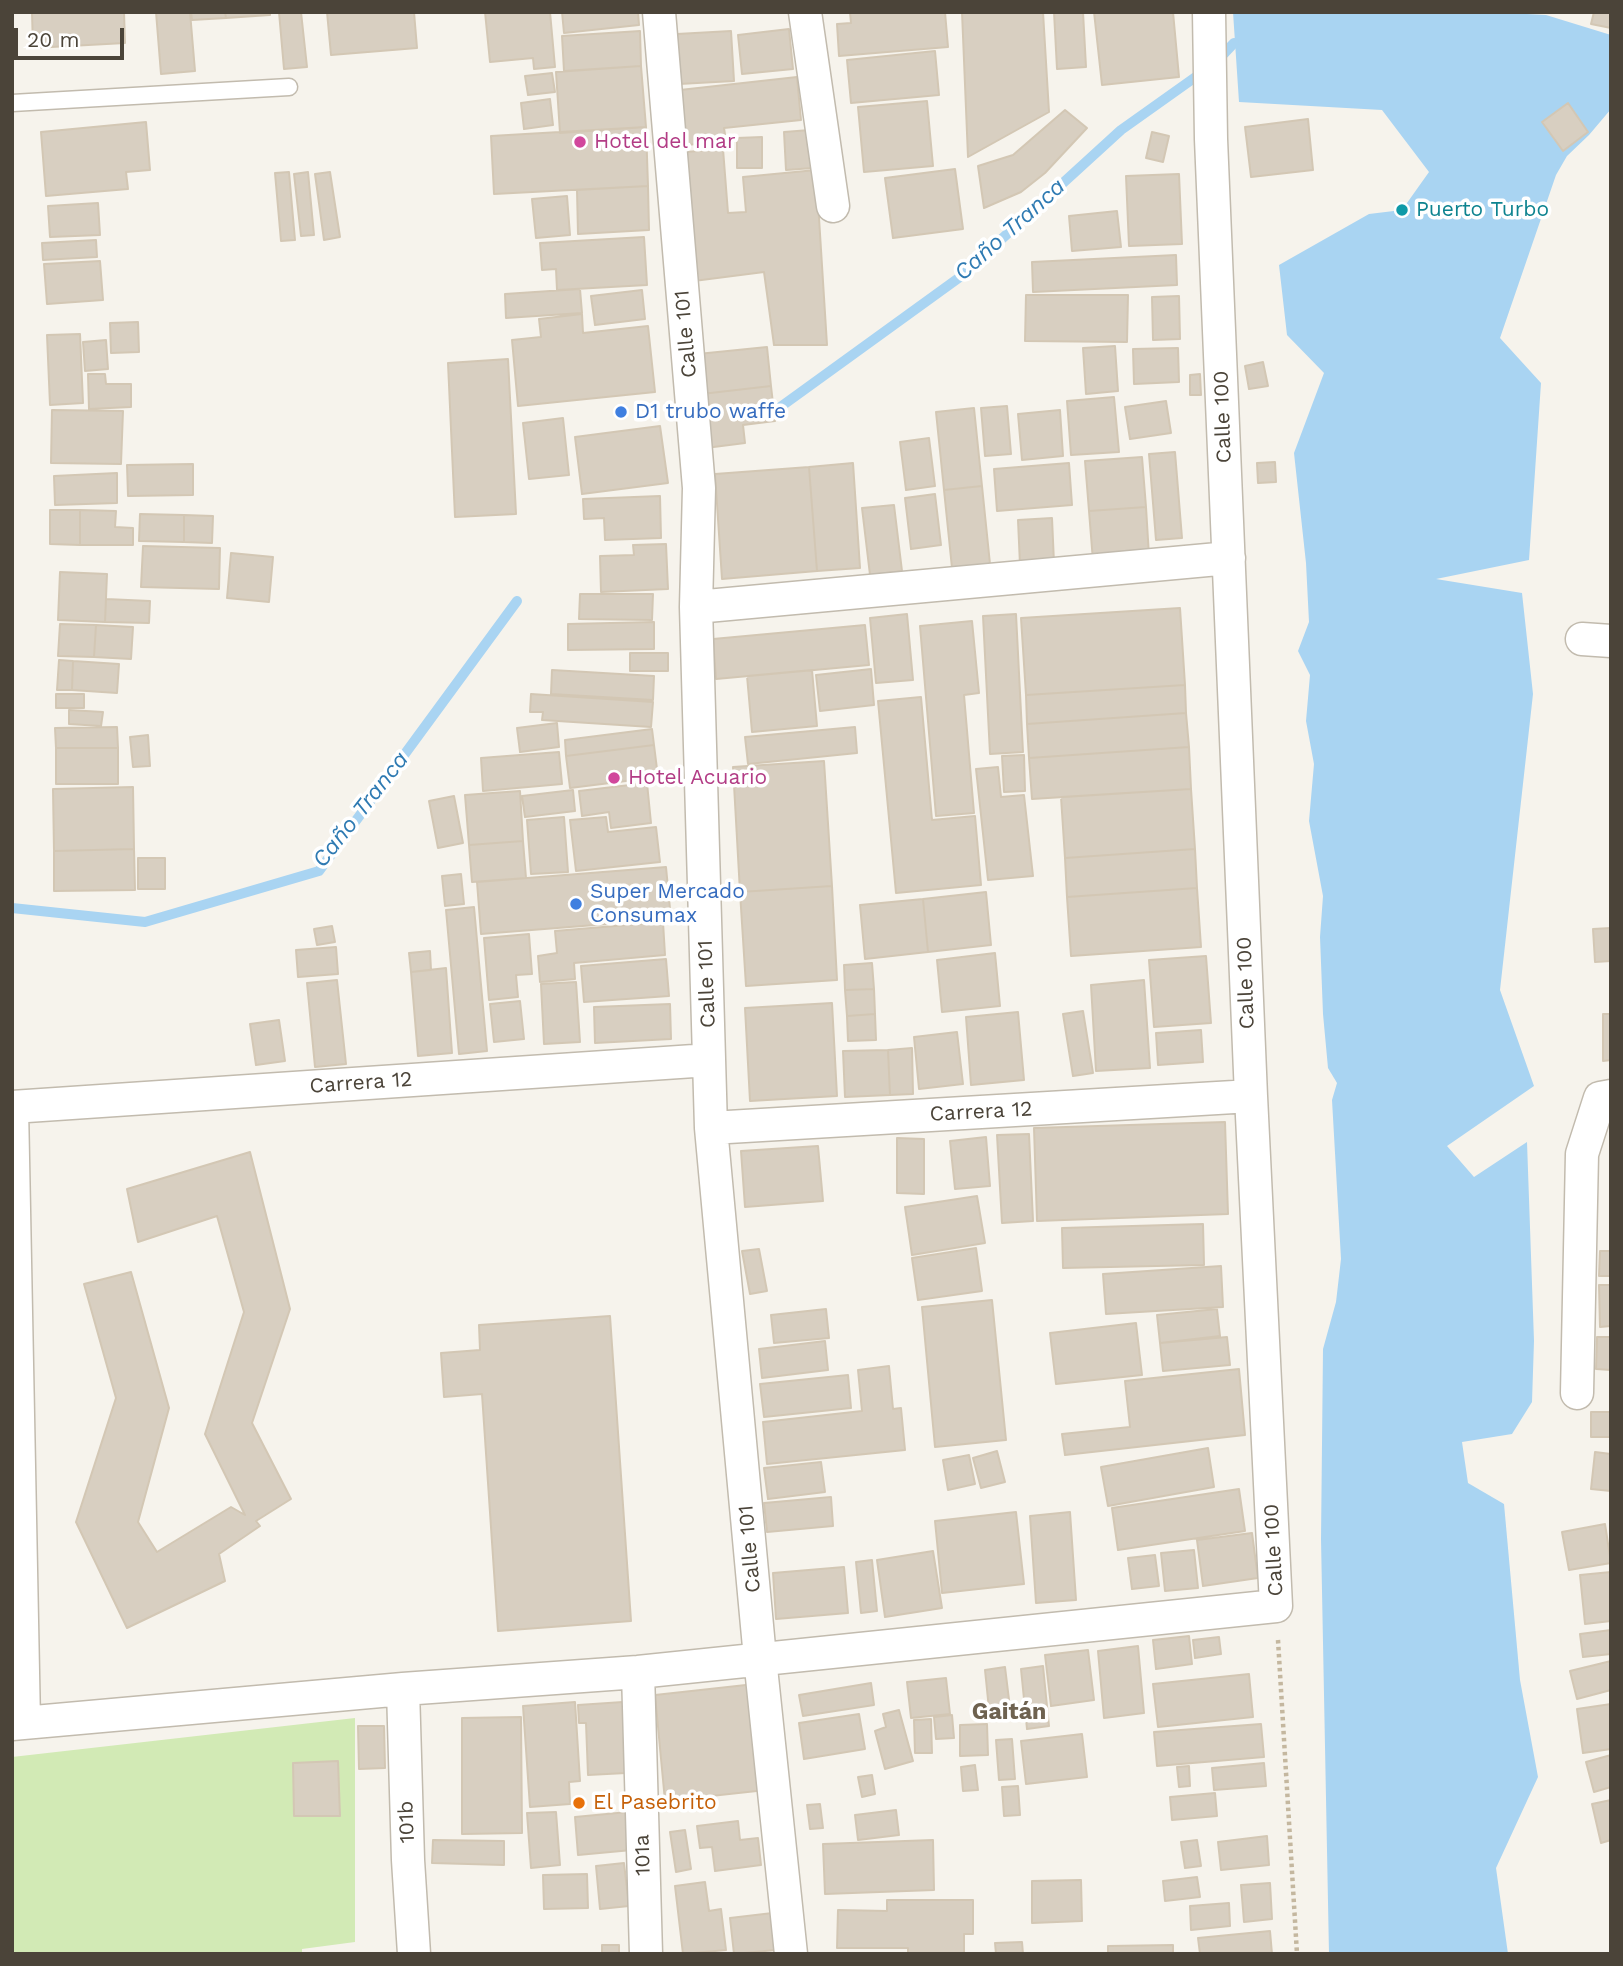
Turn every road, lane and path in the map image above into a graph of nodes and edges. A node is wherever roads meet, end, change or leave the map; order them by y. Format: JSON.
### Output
{"nodes":[{"id":1,"x":659,"y":12,"type":"edge"},
{"id":2,"x":805,"y":12,"type":"edge"},
{"id":3,"x":1209,"y":12,"type":"edge"},
{"id":4,"x":289,"y":87,"type":"dead end"},
{"id":5,"x":12,"y":103,"type":"edge"},
{"id":6,"x":833,"y":206,"type":"dead end"},
{"id":7,"x":1229,"y":558,"type":"junction"},
{"id":8,"x":696,"y":607,"type":"junction"},
{"id":9,"x":709,"y":1060,"type":"junction"},
{"id":10,"x":1251,"y":1096,"type":"junction"},
{"id":11,"x":1611,"y":1096,"type":"edge"},
{"id":12,"x":12,"y":1107,"type":"edge"},
{"id":13,"x":711,"y":1128,"type":"junction"},
{"id":14,"x":13,"y":1137,"type":"edge"},
{"id":15,"x":1577,"y":1392,"type":"dead end"},
{"id":16,"x":1276,"y":1606,"type":"junction"},
{"id":17,"x":760,"y":1658,"type":"junction"},
{"id":18,"x":638,"y":1672,"type":"junction"},
{"id":19,"x":403,"y":1689,"type":"junction"},
{"id":20,"x":18,"y":1723,"type":"edge"},
{"id":21,"x":414,"y":1954,"type":"edge"},
{"id":22,"x":646,"y":1954,"type":"edge"},
{"id":23,"x":791,"y":1954,"type":"edge"},
{"id":24,"x":1297,"y":1954,"type":"edge"}],
"edges":[{"from":1,"to":8,"type":"street","name":"Calle 101"},
{"from":2,"to":6,"type":"street"},
{"from":3,"to":7,"type":"street","name":"Calle 100"},
{"from":4,"to":5,"type":"lane"},
{"from":7,"to":8,"type":"street"},
{"from":7,"to":10,"type":"street","name":"Calle 100"},
{"from":8,"to":9,"type":"street","name":"Calle 101"},
{"from":9,"to":12,"type":"street","name":"Carrera 12"},
{"from":9,"to":13,"type":"street","name":"Calle 101"},
{"from":10,"to":13,"type":"street","name":"Carrera 12"},
{"from":10,"to":16,"type":"street","name":"Calle 100"},
{"from":11,"to":15,"type":"street"},
{"from":12,"to":14,"type":"street"},
{"from":13,"to":17,"type":"street","name":"Calle 101"},
{"from":14,"to":20,"type":"street"},
{"from":16,"to":17,"type":"street"},
{"from":16,"to":24,"type":"path","name":"Calle 100"},
{"from":17,"to":18,"type":"street"},
{"from":17,"to":23,"type":"street","name":"Calle 101"},
{"from":18,"to":19,"type":"street"},
{"from":18,"to":22,"type":"street","name":"101a"},
{"from":19,"to":20,"type":"street"},
{"from":19,"to":21,"type":"street","name":"101b"}]}
